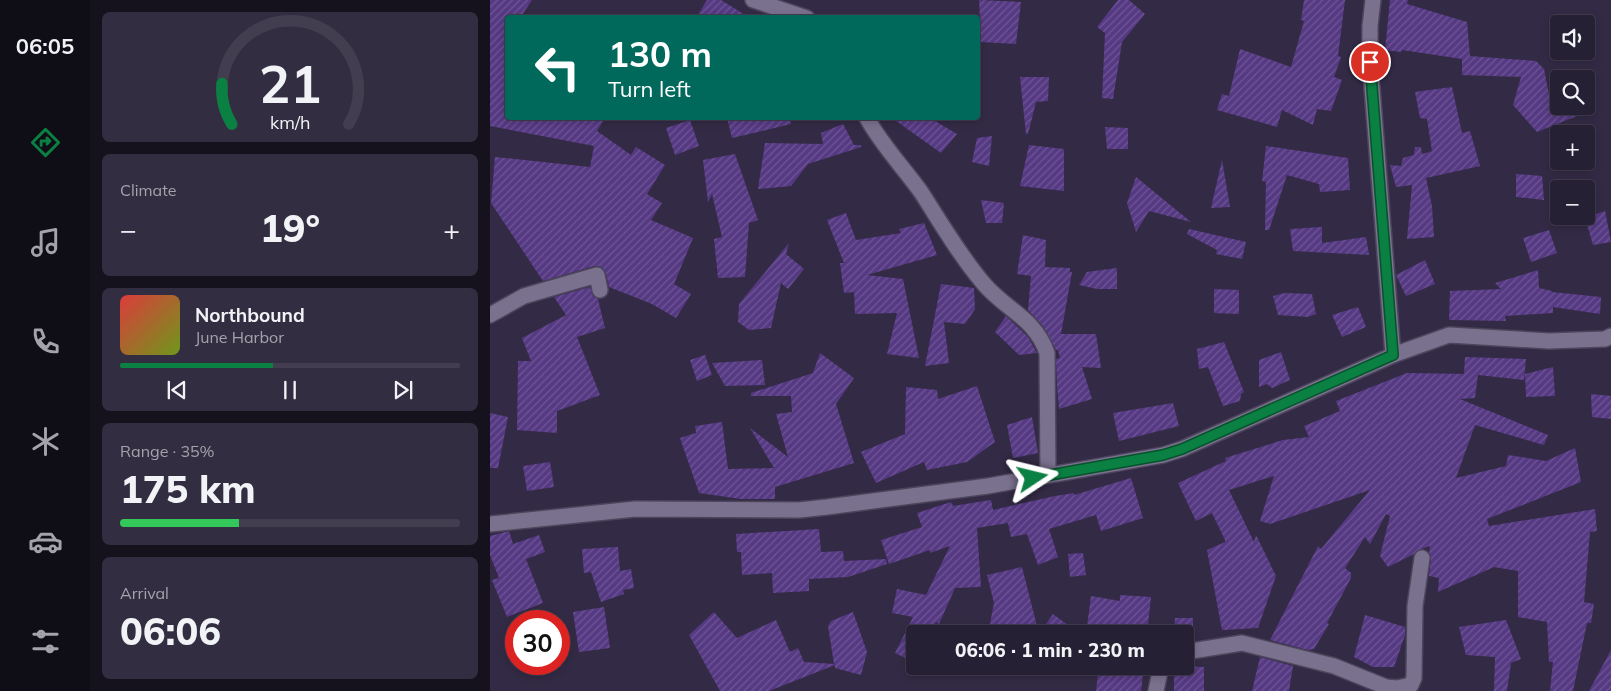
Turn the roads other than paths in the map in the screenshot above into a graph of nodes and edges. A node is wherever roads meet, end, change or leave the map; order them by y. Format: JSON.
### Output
{"nodes":[{"id":1,"x":753,"y":0,"type":"edge"},
{"id":2,"x":1373,"y":0,"type":"edge"},
{"id":3,"x":798,"y":15,"type":"edge"},
{"id":4,"x":868,"y":120,"type":"edge"},
{"id":5,"x":600,"y":290,"type":"dead end"},
{"id":6,"x":490,"y":316,"type":"edge"},
{"id":7,"x":1611,"y":336,"type":"edge"},
{"id":8,"x":1393,"y":355,"type":"junction"},
{"id":9,"x":1048,"y":475,"type":"junction"},
{"id":10,"x":490,"y":524,"type":"edge"},
{"id":11,"x":1422,"y":558,"type":"dead end"},
{"id":12,"x":1194,"y":651,"type":"edge"},
{"id":13,"x":1159,"y":675,"type":"edge"},
{"id":14,"x":1156,"y":691,"type":"edge"}],
"edges":[{"from":1,"to":3,"type":"street"},
{"from":2,"to":8,"type":"street"},
{"from":4,"to":9,"type":"street"},
{"from":5,"to":6,"type":"street"},
{"from":7,"to":8,"type":"street"},
{"from":8,"to":9,"type":"street"},
{"from":9,"to":10,"type":"street"},
{"from":11,"to":12,"type":"street"},
{"from":13,"to":14,"type":"street"}]}
